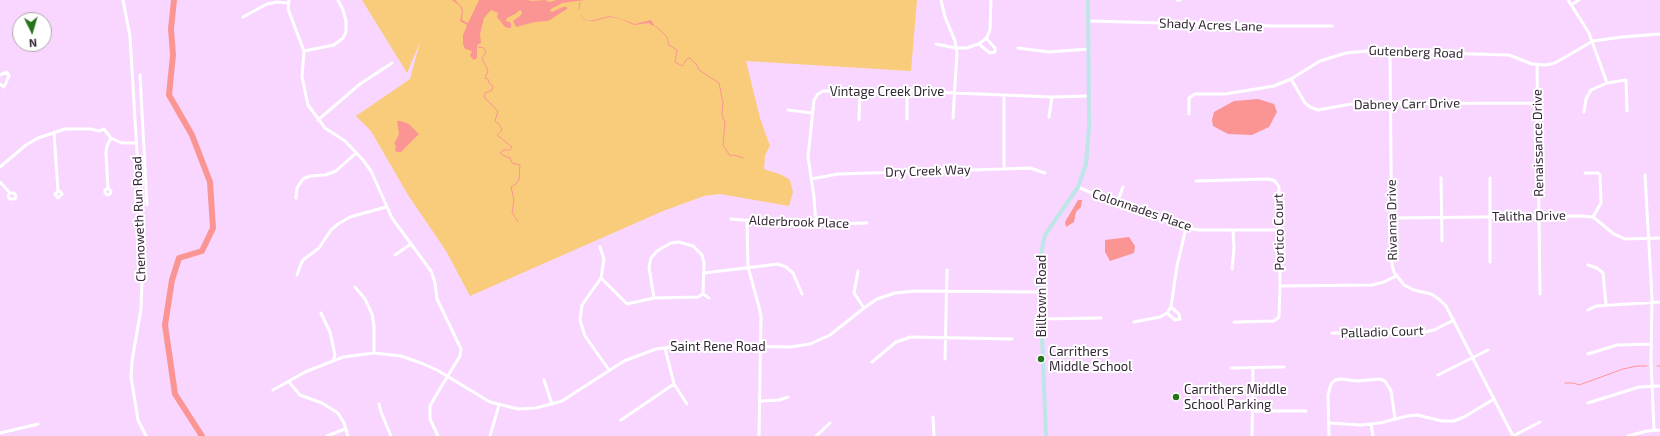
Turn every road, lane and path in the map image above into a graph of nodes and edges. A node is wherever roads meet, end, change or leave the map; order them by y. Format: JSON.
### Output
{"nodes":[{"id":1,"x":123,"y":0,"type":"edge"},
{"id":2,"x":338,"y":0,"type":"edge"},
{"id":3,"x":941,"y":0,"type":"edge"},
{"id":4,"x":991,"y":0,"type":"edge"},
{"id":5,"x":1088,"y":0,"type":"edge"},
{"id":6,"x":1568,"y":0,"type":"edge"},
{"id":7,"x":1578,"y":0,"type":"edge"},
{"id":8,"x":288,"y":1,"type":"edge"},
{"id":9,"x":1571,"y":5,"type":"junction"},
{"id":10,"x":243,"y":17,"type":"dead end"},
{"id":11,"x":1089,"y":21,"type":"junction"},
{"id":12,"x":1332,"y":26,"type":"dead end"},
{"id":13,"x":1660,"y":34,"type":"edge"},
{"id":14,"x":986,"y":38,"type":"junction"},
{"id":15,"x":1593,"y":41,"type":"junction"},
{"id":16,"x":936,"y":44,"type":"dead end"},
{"id":17,"x":979,"y":44,"type":"junction"},
{"id":18,"x":956,"y":48,"type":"junction"},
{"id":19,"x":1018,"y":48,"type":"dead end"},
{"id":20,"x":1089,"y":49,"type":"junction"},
{"id":21,"x":304,"y":51,"type":"junction"},
{"id":22,"x":1390,"y":52,"type":"junction"},
{"id":23,"x":392,"y":63,"type":"dead end"},
{"id":24,"x":1537,"y":65,"type":"junction"},
{"id":25,"x":0,"y":75,"type":"edge"},
{"id":26,"x":140,"y":75,"type":"dead end"},
{"id":27,"x":1291,"y":79,"type":"junction"},
{"id":28,"x":1607,"y":82,"type":"junction"},
{"id":29,"x":0,"y":84,"type":"edge"},
{"id":30,"x":860,"y":91,"type":"junction"},
{"id":31,"x":907,"y":91,"type":"junction"},
{"id":32,"x":954,"y":92,"type":"junction"},
{"id":33,"x":1004,"y":95,"type":"junction"},
{"id":34,"x":1089,"y":96,"type":"junction"},
{"id":35,"x":1052,"y":97,"type":"junction"},
{"id":36,"x":1538,"y":103,"type":"junction"},
{"id":37,"x":1391,"y":104,"type":"junction"},
{"id":38,"x":141,"y":106,"type":"junction"},
{"id":39,"x":134,"y":107,"type":"junction"},
{"id":40,"x":788,"y":110,"type":"dead end"},
{"id":41,"x":1627,"y":111,"type":"dead end"},
{"id":42,"x":1584,"y":112,"type":"dead end"},
{"id":43,"x":812,"y":113,"type":"junction"},
{"id":44,"x":1189,"y":114,"type":"dead end"},
{"id":45,"x":1049,"y":117,"type":"dead end"},
{"id":46,"x":954,"y":118,"type":"dead end"},
{"id":47,"x":907,"y":119,"type":"dead end"},
{"id":48,"x":318,"y":120,"type":"junction"},
{"id":49,"x":858,"y":120,"type":"dead end"},
{"id":50,"x":54,"y":132,"type":"junction"},
{"id":51,"x":110,"y":138,"type":"junction"},
{"id":52,"x":136,"y":144,"type":"junction"},
{"id":53,"x":356,"y":153,"type":"junction"},
{"id":54,"x":0,"y":167,"type":"edge"},
{"id":55,"x":1004,"y":169,"type":"junction"},
{"id":56,"x":1045,"y":173,"type":"dead end"},
{"id":57,"x":1585,"y":173,"type":"dead end"},
{"id":58,"x":1645,"y":175,"type":"dead end"},
{"id":59,"x":1441,"y":178,"type":"dead end"},
{"id":60,"x":1490,"y":178,"type":"dead end"},
{"id":61,"x":811,"y":179,"type":"junction"},
{"id":62,"x":1196,"y":181,"type":"dead end"},
{"id":63,"x":0,"y":182,"type":"edge"},
{"id":64,"x":1078,"y":187,"type":"junction"},
{"id":65,"x":1123,"y":187,"type":"dead end"},
{"id":66,"x":108,"y":188,"type":"dead end"},
{"id":67,"x":58,"y":190,"type":"dead end"},
{"id":68,"x":10,"y":194,"type":"dead end"},
{"id":69,"x":296,"y":198,"type":"dead end"},
{"id":70,"x":1117,"y":203,"type":"junction"},
{"id":71,"x":147,"y":205,"type":"dead end"},
{"id":72,"x":386,"y":207,"type":"junction"},
{"id":73,"x":1539,"y":216,"type":"junction"},
{"id":74,"x":1490,"y":217,"type":"junction"},
{"id":75,"x":1593,"y":217,"type":"junction"},
{"id":76,"x":1392,"y":218,"type":"junction"},
{"id":77,"x":1442,"y":218,"type":"junction"},
{"id":78,"x":731,"y":219,"type":"dead end"},
{"id":79,"x":746,"y":220,"type":"junction"},
{"id":80,"x":867,"y":224,"type":"dead end"},
{"id":81,"x":816,"y":225,"type":"junction"},
{"id":82,"x":1186,"y":228,"type":"junction"},
{"id":83,"x":1234,"y":230,"type":"junction"},
{"id":84,"x":1279,"y":230,"type":"junction"},
{"id":85,"x":1660,"y":238,"type":"edge"},
{"id":86,"x":1648,"y":239,"type":"junction"},
{"id":87,"x":1442,"y":241,"type":"dead end"},
{"id":88,"x":411,"y":244,"type":"junction"},
{"id":89,"x":600,"y":247,"type":"dead end"},
{"id":90,"x":395,"y":255,"type":"dead end"},
{"id":91,"x":1490,"y":262,"type":"dead end"},
{"id":92,"x":1588,"y":265,"type":"dead end"},
{"id":93,"x":748,"y":267,"type":"junction"},
{"id":94,"x":1232,"y":269,"type":"dead end"},
{"id":95,"x":947,"y":270,"type":"dead end"},
{"id":96,"x":858,"y":271,"type":"dead end"},
{"id":97,"x":704,"y":273,"type":"junction"},
{"id":98,"x":297,"y":275,"type":"dead end"},
{"id":99,"x":1396,"y":276,"type":"junction"},
{"id":100,"x":601,"y":278,"type":"junction"},
{"id":101,"x":1280,"y":286,"type":"junction"},
{"id":102,"x":354,"y":287,"type":"dead end"},
{"id":103,"x":946,"y":291,"type":"junction"},
{"id":104,"x":1040,"y":292,"type":"junction"},
{"id":105,"x":703,"y":294,"type":"junction"},
{"id":106,"x":802,"y":294,"type":"dead end"},
{"id":107,"x":1540,"y":294,"type":"dead end"},
{"id":108,"x":654,"y":298,"type":"junction"},
{"id":109,"x":709,"y":298,"type":"dead end"},
{"id":110,"x":1660,"y":302,"type":"edge"},
{"id":111,"x":1652,"y":303,"type":"junction"},
{"id":112,"x":1606,"y":305,"type":"junction"},
{"id":113,"x":1171,"y":307,"type":"junction"},
{"id":114,"x":864,"y":308,"type":"junction"},
{"id":115,"x":1588,"y":310,"type":"dead end"},
{"id":116,"x":321,"y":313,"type":"dead end"},
{"id":117,"x":1167,"y":313,"type":"junction"},
{"id":118,"x":1101,"y":318,"type":"dead end"},
{"id":119,"x":1041,"y":319,"type":"junction"},
{"id":120,"x":1454,"y":320,"type":"junction"},
{"id":121,"x":1134,"y":322,"type":"dead end"},
{"id":122,"x":1234,"y":322,"type":"dead end"},
{"id":123,"x":1332,"y":334,"type":"dead end"},
{"id":124,"x":945,"y":338,"type":"junction"},
{"id":125,"x":1012,"y":339,"type":"dead end"},
{"id":126,"x":1651,"y":344,"type":"junction"},
{"id":127,"x":760,"y":347,"type":"junction"},
{"id":128,"x":665,"y":348,"type":"junction"},
{"id":129,"x":1488,"y":350,"type":"dead end"},
{"id":130,"x":374,"y":353,"type":"junction"},
{"id":131,"x":1588,"y":354,"type":"dead end"},
{"id":132,"x":1473,"y":357,"type":"junction"},
{"id":133,"x":945,"y":359,"type":"dead end"},
{"id":134,"x":333,"y":361,"type":"junction"},
{"id":135,"x":872,"y":362,"type":"dead end"},
{"id":136,"x":1284,"y":367,"type":"dead end"},
{"id":137,"x":1231,"y":368,"type":"dead end"},
{"id":138,"x":1253,"y":368,"type":"junction"},
{"id":139,"x":609,"y":370,"type":"junction"},
{"id":140,"x":448,"y":376,"type":"junction"},
{"id":141,"x":1438,"y":376,"type":"dead end"},
{"id":142,"x":544,"y":380,"type":"dead end"},
{"id":143,"x":289,"y":382,"type":"junction"},
{"id":144,"x":674,"y":384,"type":"junction"},
{"id":145,"x":1652,"y":385,"type":"junction"},
{"id":146,"x":1660,"y":386,"type":"edge"},
{"id":147,"x":273,"y":390,"type":"dead end"},
{"id":148,"x":788,"y":397,"type":"dead end"},
{"id":149,"x":1494,"y":399,"type":"junction"},
{"id":150,"x":760,"y":401,"type":"junction"},
{"id":151,"x":1588,"y":403,"type":"dead end"},
{"id":152,"x":380,"y":404,"type":"dead end"},
{"id":153,"x":552,"y":404,"type":"junction"},
{"id":154,"x":687,"y":404,"type":"dead end"},
{"id":155,"x":499,"y":405,"type":"junction"},
{"id":156,"x":1253,"y":411,"type":"junction"},
{"id":157,"x":1306,"y":411,"type":"dead end"},
{"id":158,"x":933,"y":417,"type":"dead end"},
{"id":159,"x":1395,"y":418,"type":"junction"},
{"id":160,"x":622,"y":420,"type":"dead end"},
{"id":161,"x":1540,"y":422,"type":"dead end"},
{"id":162,"x":830,"y":423,"type":"dead end"},
{"id":163,"x":1329,"y":423,"type":"junction"},
{"id":164,"x":38,"y":424,"type":"dead end"},
{"id":165,"x":1371,"y":424,"type":"junction"},
{"id":166,"x":345,"y":429,"type":"junction"},
{"id":167,"x":1654,"y":430,"type":"junction"},
{"id":168,"x":1660,"y":430,"type":"edge"},
{"id":169,"x":0,"y":433,"type":"edge"},
{"id":170,"x":146,"y":436,"type":"edge"},
{"id":171,"x":327,"y":436,"type":"edge"},
{"id":172,"x":348,"y":436,"type":"edge"},
{"id":173,"x":391,"y":436,"type":"edge"},
{"id":174,"x":438,"y":436,"type":"edge"},
{"id":175,"x":490,"y":436,"type":"edge"},
{"id":176,"x":759,"y":436,"type":"edge"},
{"id":177,"x":816,"y":436,"type":"edge"},
{"id":178,"x":934,"y":436,"type":"edge"},
{"id":179,"x":1046,"y":436,"type":"edge"},
{"id":180,"x":1252,"y":436,"type":"edge"},
{"id":181,"x":1329,"y":436,"type":"edge"},
{"id":182,"x":1373,"y":436,"type":"edge"},
{"id":183,"x":1513,"y":436,"type":"edge"},
{"id":184,"x":1629,"y":436,"type":"edge"}],
"edges":[{"from":1,"to":39,"type":"street","name":"Chenoweth Run Road"},
{"from":2,"to":21,"type":"street"},
{"from":3,"to":18,"type":"street"},
{"from":4,"to":14,"type":"street"},
{"from":5,"to":11,"type":"main road","name":"Billtown Road"},
{"from":6,"to":9,"type":"street"},
{"from":7,"to":9,"type":"street"},
{"from":8,"to":10,"type":"street"},
{"from":8,"to":21,"type":"street"},
{"from":9,"to":15,"type":"street"},
{"from":11,"to":12,"type":"street","name":"Shady Acres Lane"},
{"from":11,"to":20,"type":"main road","name":"Billtown Road"},
{"from":13,"to":15,"type":"street","name":"Gutenberg Road"},
{"from":14,"to":17,"type":"street"},
{"from":14,"to":17,"type":"street"},
{"from":15,"to":24,"type":"street","name":"Gutenberg Road"},
{"from":15,"to":28,"type":"street"},
{"from":16,"to":18,"type":"street"},
{"from":17,"to":18,"type":"street"},
{"from":18,"to":32,"type":"street"},
{"from":19,"to":20,"type":"street"},
{"from":20,"to":34,"type":"main road","name":"Billtown Road"},
{"from":21,"to":48,"type":"street"},
{"from":22,"to":24,"type":"street","name":"Gutenberg Road"},
{"from":22,"to":27,"type":"street","name":"Gutenberg Road"},
{"from":22,"to":37,"type":"street","name":"Rivanna Drive"},
{"from":23,"to":48,"type":"street"},
{"from":24,"to":36,"type":"street","name":"Renaissance Drive"},
{"from":25,"to":29,"type":"street"},
{"from":26,"to":38,"type":"street"},
{"from":27,"to":37,"type":"street","name":"Dabney Carr Drive"},
{"from":27,"to":44,"type":"street","name":"Gutenberg Road"},
{"from":28,"to":41,"type":"street"},
{"from":28,"to":42,"type":"street"},
{"from":30,"to":31,"type":"street","name":"Vintage Creek Drive"},
{"from":30,"to":43,"type":"street","name":"Vintage Creek Drive"},
{"from":30,"to":49,"type":"street"},
{"from":31,"to":32,"type":"street","name":"Vintage Creek Drive"},
{"from":31,"to":47,"type":"street"},
{"from":32,"to":33,"type":"street","name":"Vintage Creek Drive"},
{"from":32,"to":46,"type":"street"},
{"from":33,"to":35,"type":"street","name":"Vintage Creek Drive"},
{"from":33,"to":55,"type":"street"},
{"from":34,"to":35,"type":"street","name":"Vintage Creek Drive"},
{"from":34,"to":64,"type":"main road","name":"Billtown Road"},
{"from":35,"to":45,"type":"street"},
{"from":36,"to":37,"type":"street","name":"Dabney Carr Drive"},
{"from":36,"to":73,"type":"street","name":"Renaissance Drive"},
{"from":37,"to":76,"type":"street","name":"Rivanna Drive"},
{"from":38,"to":39,"type":"street"},
{"from":38,"to":71,"type":"street"},
{"from":39,"to":52,"type":"street","name":"Chenoweth Run Road"},
{"from":40,"to":43,"type":"street"},
{"from":43,"to":61,"type":"street","name":"Vintage Creek Drive"},
{"from":48,"to":53,"type":"street"},
{"from":50,"to":51,"type":"street"},
{"from":50,"to":54,"type":"street"},
{"from":50,"to":67,"type":"street"},
{"from":51,"to":52,"type":"street"},
{"from":51,"to":66,"type":"street"},
{"from":52,"to":170,"type":"street","name":"Chenoweth Run Road"},
{"from":53,"to":69,"type":"street"},
{"from":53,"to":72,"type":"street"},
{"from":55,"to":56,"type":"street","name":"Dry Creek Way"},
{"from":55,"to":61,"type":"street","name":"Dry Creek Way"},
{"from":57,"to":75,"type":"street"},
{"from":58,"to":86,"type":"street"},
{"from":59,"to":77,"type":"street"},
{"from":60,"to":74,"type":"street"},
{"from":61,"to":81,"type":"street","name":"Vintage Creek Drive"},
{"from":62,"to":84,"type":"street","name":"Portico Court"},
{"from":63,"to":68,"type":"street"},
{"from":64,"to":70,"type":"street","name":"Colonnades Place"},
{"from":64,"to":104,"type":"main road","name":"Billtown Road"},
{"from":65,"to":70,"type":"street"},
{"from":70,"to":82,"type":"street","name":"Colonnades Place"},
{"from":72,"to":88,"type":"street"},
{"from":72,"to":98,"type":"street"},
{"from":73,"to":74,"type":"street","name":"Talitha Drive"},
{"from":73,"to":75,"type":"street","name":"Talitha Drive"},
{"from":73,"to":107,"type":"street","name":"Renaissance Drive"},
{"from":74,"to":77,"type":"street","name":"Talitha Drive"},
{"from":74,"to":91,"type":"street"},
{"from":75,"to":86,"type":"street"},
{"from":76,"to":77,"type":"street","name":"Talitha Drive"},
{"from":76,"to":99,"type":"street","name":"Rivanna Drive"},
{"from":77,"to":87,"type":"street"},
{"from":78,"to":79,"type":"street","name":"Alderbrook Place"},
{"from":79,"to":81,"type":"street","name":"Alderbrook Place"},
{"from":79,"to":93,"type":"street"},
{"from":80,"to":81,"type":"street","name":"Alderbrook Place"},
{"from":82,"to":83,"type":"street","name":"Colonnades Place"},
{"from":82,"to":113,"type":"street"},
{"from":83,"to":84,"type":"street","name":"Colonnades Place"},
{"from":83,"to":94,"type":"street"},
{"from":84,"to":101,"type":"street","name":"Portico Court"},
{"from":85,"to":86,"type":"street"},
{"from":86,"to":111,"type":"street"},
{"from":88,"to":90,"type":"street"},
{"from":88,"to":140,"type":"street"},
{"from":89,"to":100,"type":"street"},
{"from":92,"to":112,"type":"street"},
{"from":93,"to":97,"type":"street"},
{"from":93,"to":106,"type":"street"},
{"from":93,"to":127,"type":"street"},
{"from":95,"to":103,"type":"street"},
{"from":96,"to":114,"type":"street"},
{"from":97,"to":105,"type":"street"},
{"from":97,"to":108,"type":"street"},
{"from":99,"to":101,"type":"street"},
{"from":99,"to":120,"type":"street","name":"Rivanna Drive"},
{"from":100,"to":108,"type":"street"},
{"from":100,"to":139,"type":"street"},
{"from":101,"to":122,"type":"street","name":"Portico Court"},
{"from":102,"to":130,"type":"street"},
{"from":103,"to":104,"type":"street","name":"Saint Rene Road"},
{"from":103,"to":114,"type":"street","name":"Saint Rene Road"},
{"from":103,"to":124,"type":"street"},
{"from":104,"to":119,"type":"main road","name":"Billtown Road"},
{"from":105,"to":108,"type":"street"},
{"from":105,"to":109,"type":"street"},
{"from":110,"to":111,"type":"street"},
{"from":111,"to":112,"type":"street"},
{"from":111,"to":126,"type":"street"},
{"from":112,"to":115,"type":"street"},
{"from":113,"to":117,"type":"street"},
{"from":113,"to":117,"type":"street"},
{"from":114,"to":127,"type":"street","name":"Saint Rene Road"},
{"from":116,"to":134,"type":"street"},
{"from":117,"to":121,"type":"street"},
{"from":118,"to":119,"type":"street"},
{"from":119,"to":179,"type":"main road","name":"Billtown Road"},
{"from":120,"to":123,"type":"street","name":"Palladio Court"},
{"from":120,"to":132,"type":"street","name":"Rivanna Drive"},
{"from":124,"to":125,"type":"street"},
{"from":124,"to":133,"type":"street"},
{"from":124,"to":135,"type":"street"},
{"from":126,"to":131,"type":"street"},
{"from":126,"to":145,"type":"street"},
{"from":127,"to":128,"type":"street","name":"Saint Rene Road"},
{"from":127,"to":150,"type":"street"},
{"from":128,"to":139,"type":"street","name":"Saint Rene Road"},
{"from":128,"to":144,"type":"street"},
{"from":129,"to":132,"type":"street"},
{"from":130,"to":134,"type":"street","name":"Saint Rene Road"},
{"from":130,"to":140,"type":"street","name":"Saint Rene Road"},
{"from":132,"to":141,"type":"street"},
{"from":132,"to":149,"type":"street","name":"Rivanna Drive"},
{"from":134,"to":143,"type":"street","name":"Saint Rene Road"},
{"from":136,"to":138,"type":"street"},
{"from":137,"to":138,"type":"street"},
{"from":138,"to":156,"type":"street"},
{"from":139,"to":153,"type":"street","name":"Saint Rene Road"},
{"from":140,"to":155,"type":"street","name":"Saint Rene Road"},
{"from":140,"to":174,"type":"street"},
{"from":142,"to":153,"type":"street"},
{"from":143,"to":147,"type":"street","name":"Saint Rene Road"},
{"from":143,"to":166,"type":"street"},
{"from":144,"to":154,"type":"street"},
{"from":144,"to":160,"type":"street"},
{"from":145,"to":146,"type":"street"},
{"from":145,"to":151,"type":"street"},
{"from":145,"to":167,"type":"street"},
{"from":148,"to":150,"type":"street"},
{"from":149,"to":159,"type":"street"},
{"from":149,"to":183,"type":"street","name":"Rivanna Drive"},
{"from":150,"to":176,"type":"street"},
{"from":152,"to":173,"type":"street"},
{"from":153,"to":155,"type":"street","name":"Saint Rene Road"},
{"from":155,"to":175,"type":"street"},
{"from":156,"to":157,"type":"street"},
{"from":156,"to":180,"type":"street"},
{"from":158,"to":178,"type":"street"},
{"from":159,"to":163,"type":"street"},
{"from":159,"to":165,"type":"street"},
{"from":161,"to":183,"type":"street"},
{"from":162,"to":177,"type":"street"},
{"from":163,"to":165,"type":"street"},
{"from":163,"to":181,"type":"street"},
{"from":164,"to":169,"type":"street"},
{"from":165,"to":182,"type":"street"},
{"from":166,"to":171,"type":"street"},
{"from":166,"to":172,"type":"street"},
{"from":167,"to":168,"type":"street"},
{"from":167,"to":184,"type":"street"}]}
